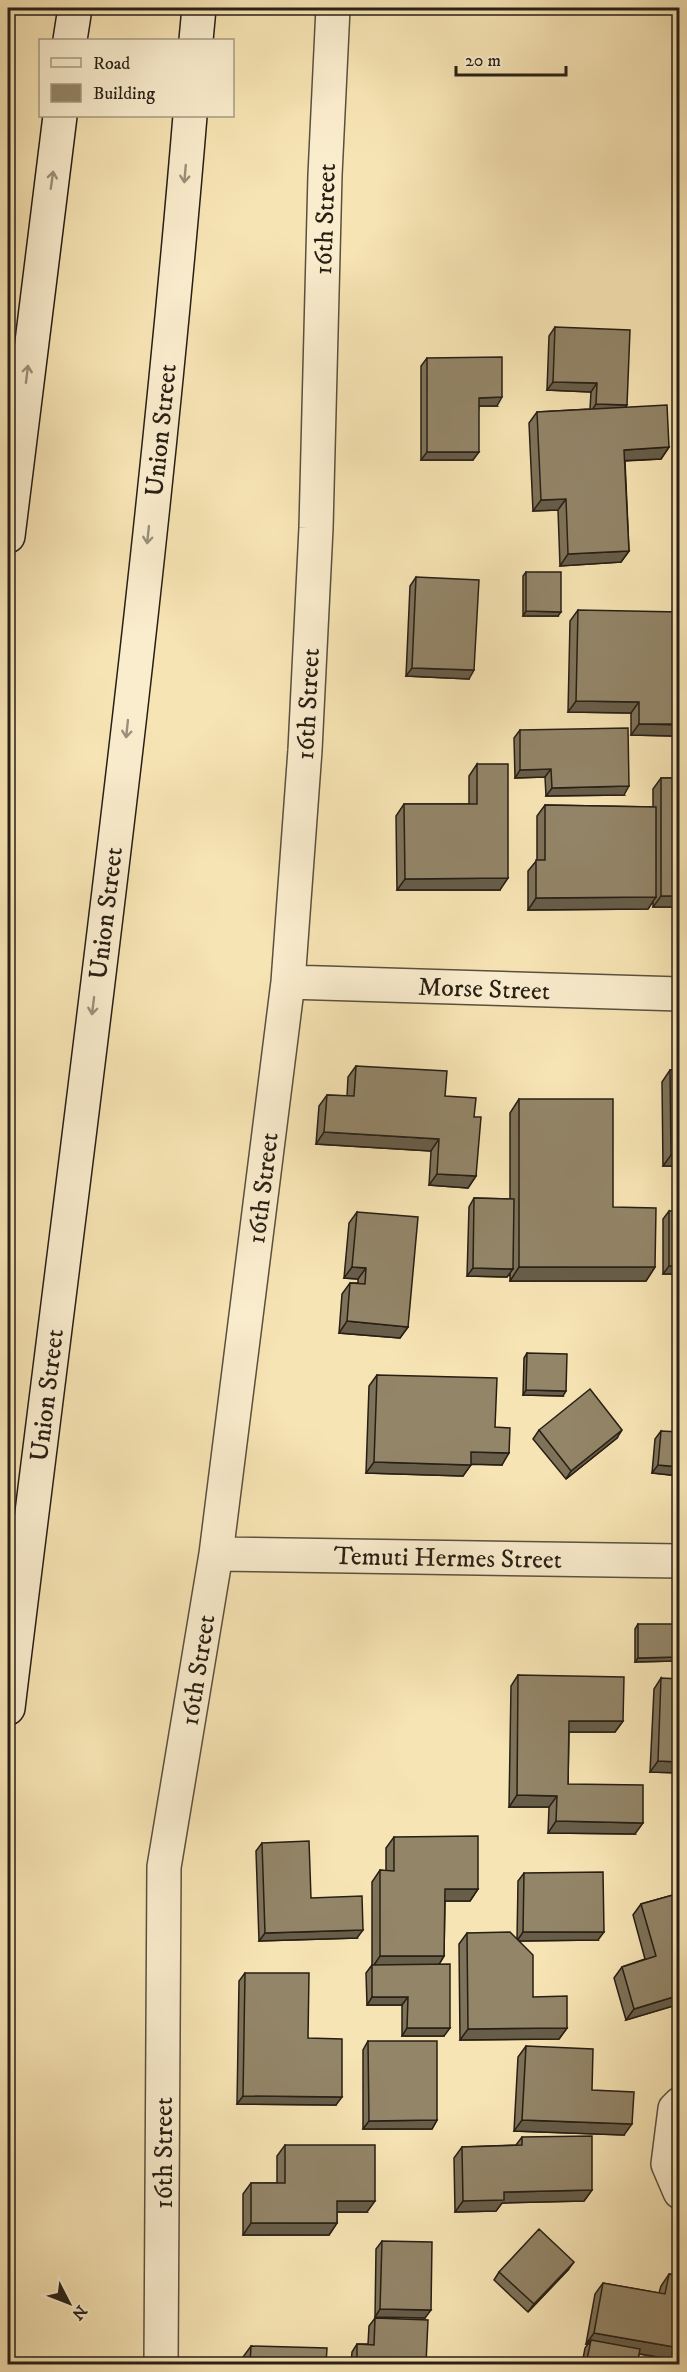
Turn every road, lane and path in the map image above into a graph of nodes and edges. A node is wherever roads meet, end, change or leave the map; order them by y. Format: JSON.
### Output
{"nodes":[{"id":1,"x":75,"y":8,"type":"edge"},
{"id":2,"x":199,"y":8,"type":"edge"},
{"id":3,"x":333,"y":8,"type":"edge"},
{"id":4,"x":70,"y":39,"type":"edge"},
{"id":5,"x":196,"y":39,"type":"edge"},
{"id":6,"x":60,"y":117,"type":"edge"},
{"id":7,"x":190,"y":117,"type":"edge"},
{"id":8,"x":8,"y":536,"type":"edge"},
{"id":9,"x":288,"y":982,"type":"junction"},
{"id":10,"x":680,"y":994,"type":"edge"},
{"id":11,"x":216,"y":1554,"type":"junction"},
{"id":12,"x":680,"y":1561,"type":"edge"},
{"id":13,"x":8,"y":1708,"type":"edge"},
{"id":14,"x":680,"y":2104,"type":"edge"},
{"id":15,"x":680,"y":2192,"type":"edge"},
{"id":16,"x":161,"y":2364,"type":"edge"}],
"edges":[{"from":1,"to":4,"type":"street"},
{"from":2,"to":5,"type":"street"},
{"from":3,"to":9,"type":"street","name":"16th Street"},
{"from":8,"to":6,"type":"street","one_way":true},
{"from":7,"to":13,"type":"street","name":"Union Street","one_way":true},
{"from":9,"to":10,"type":"street","name":"Morse Street"},
{"from":9,"to":11,"type":"street","name":"16th Street"},
{"from":11,"to":12,"type":"street","name":"Temuti Hermes Street"},
{"from":11,"to":16,"type":"street","name":"16th Street"},
{"from":14,"to":15,"type":"street"}]}
